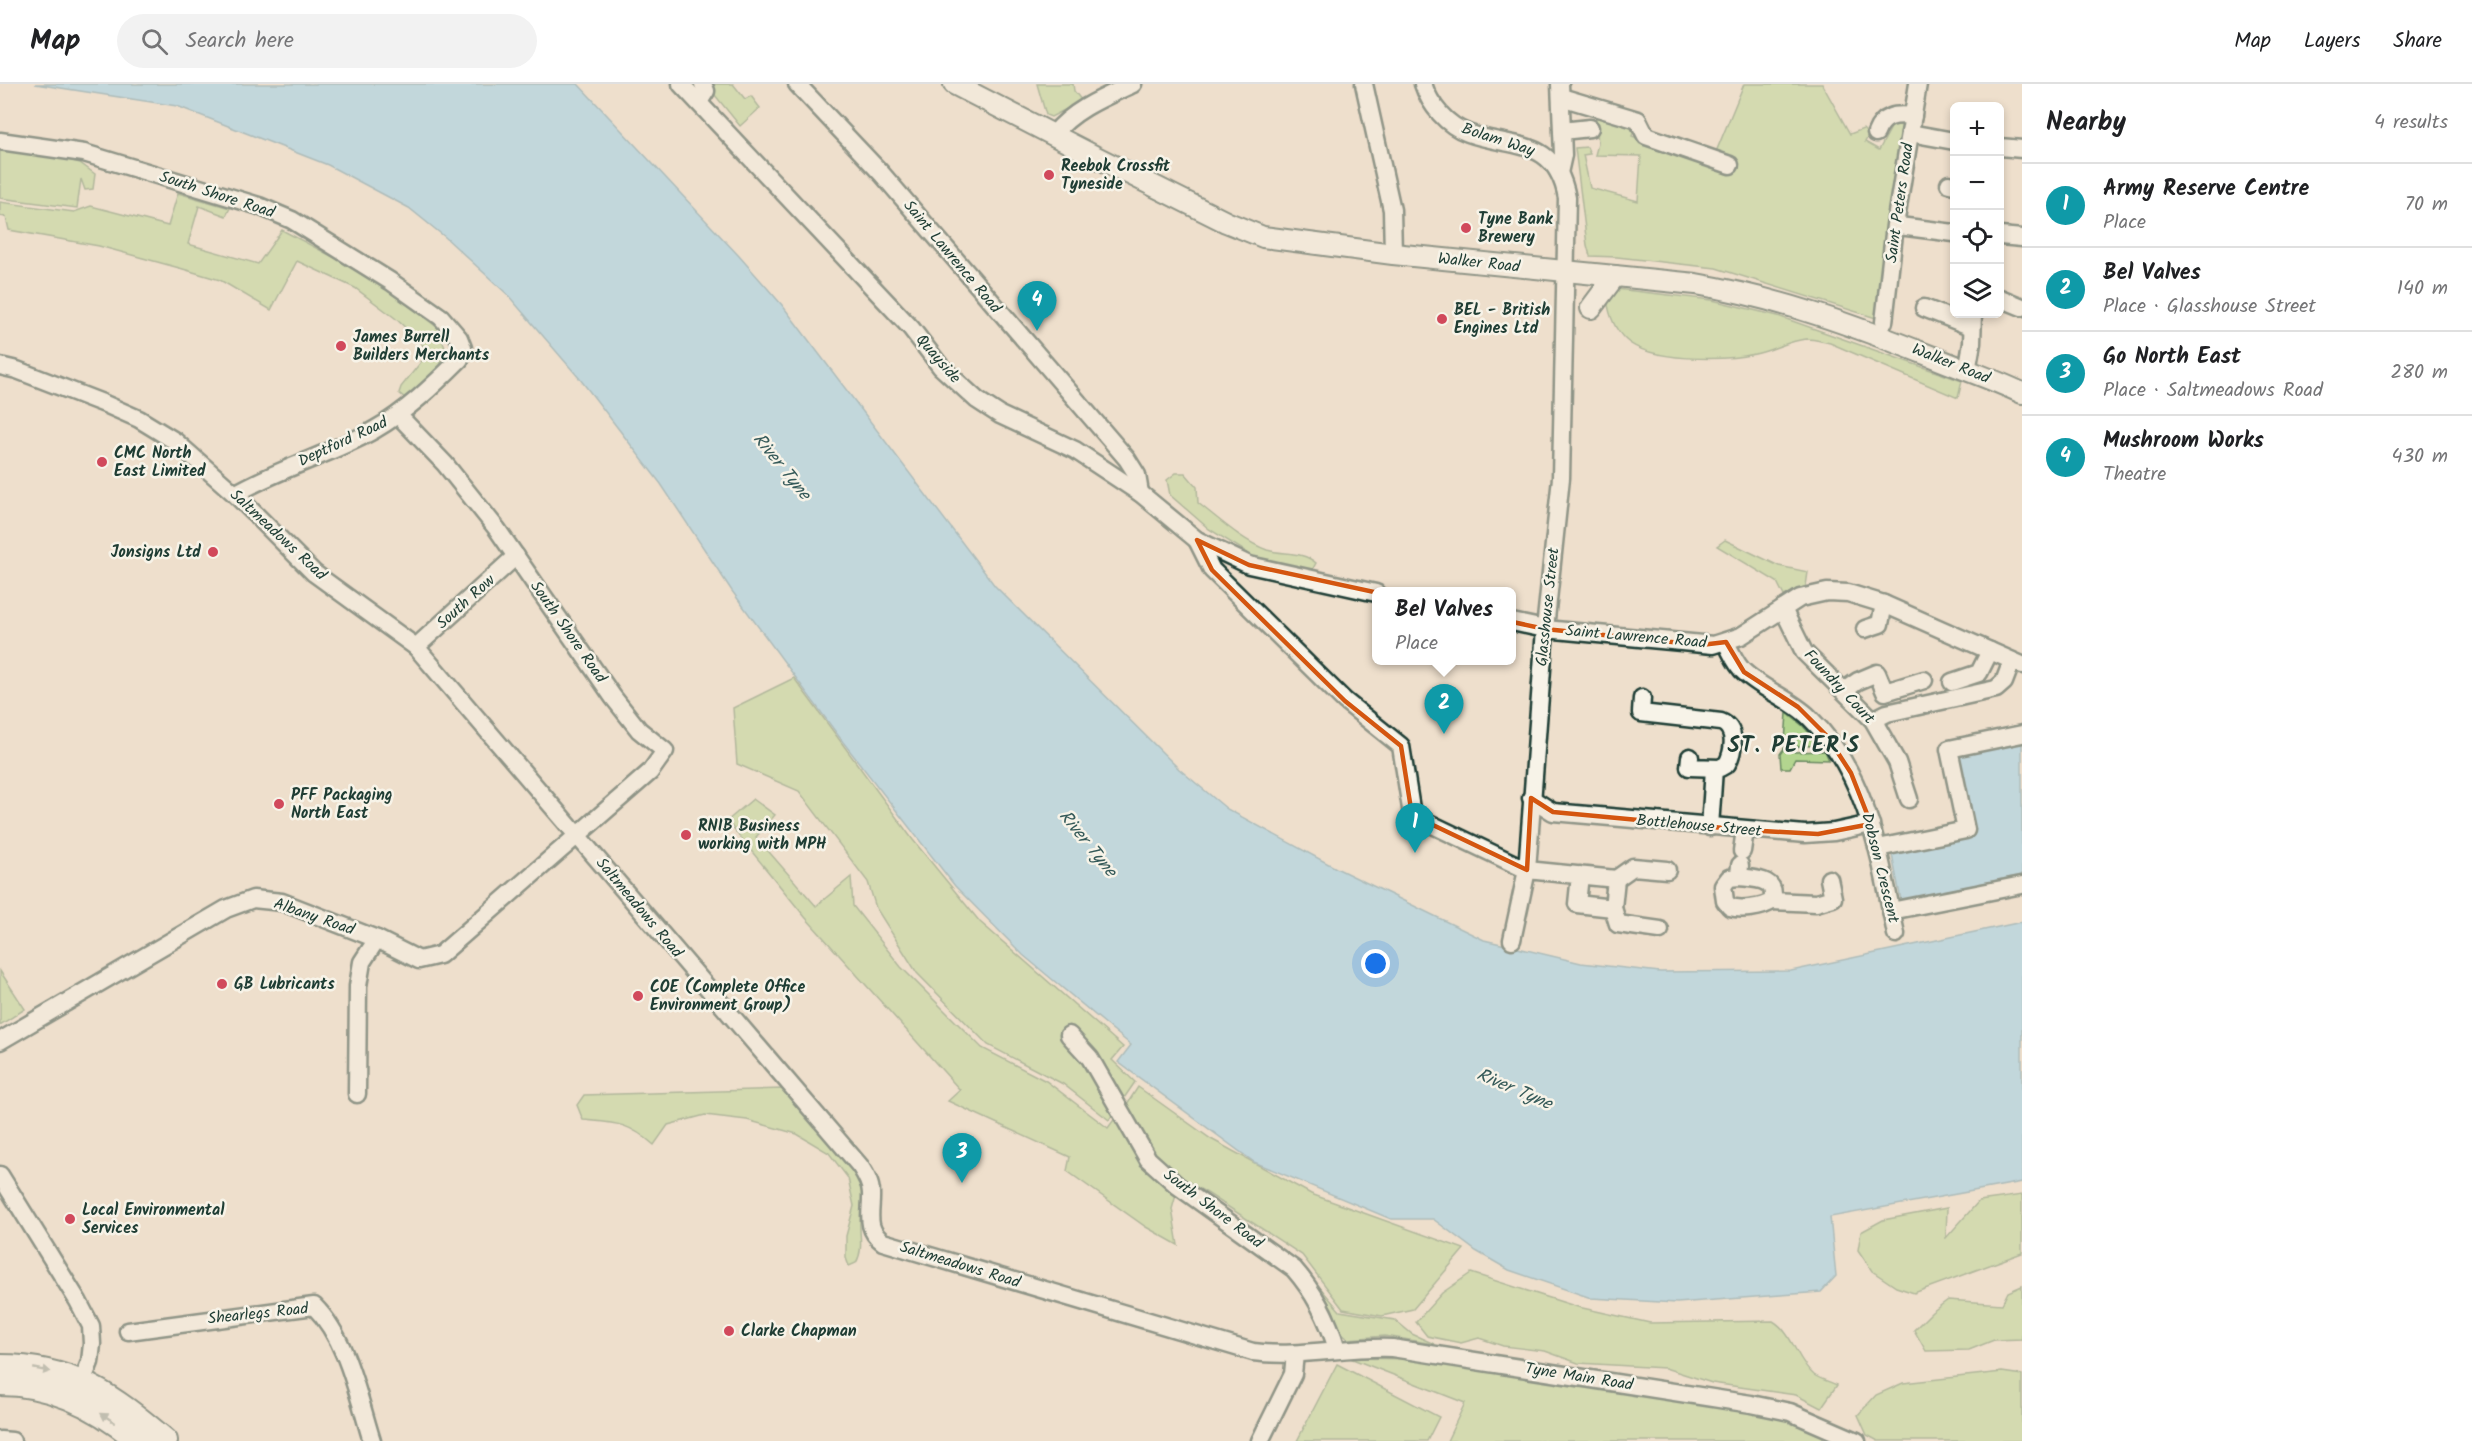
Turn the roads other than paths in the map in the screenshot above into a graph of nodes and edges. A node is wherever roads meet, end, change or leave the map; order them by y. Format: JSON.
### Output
{"nodes":[{"id":1,"x":681,"y":84,"type":"edge"},
{"id":2,"x":703,"y":84,"type":"edge"},
{"id":3,"x":797,"y":84,"type":"edge"},
{"id":4,"x":954,"y":84,"type":"edge"},
{"id":5,"x":1133,"y":84,"type":"edge"},
{"id":6,"x":1364,"y":84,"type":"edge"},
{"id":7,"x":1423,"y":84,"type":"edge"},
{"id":8,"x":1918,"y":84,"type":"edge"},
{"id":9,"x":1561,"y":91,"type":"edge"},
{"id":10,"x":699,"y":102,"type":"junction"},
{"id":11,"x":1912,"y":124,"type":"junction"},
{"id":12,"x":1590,"y":128,"type":"dead end"},
{"id":13,"x":1562,"y":131,"type":"junction"},
{"id":14,"x":1876,"y":133,"type":"dead end"},
{"id":15,"x":1054,"y":134,"type":"junction"},
{"id":16,"x":1950,"y":139,"type":"edge"},
{"id":17,"x":0,"y":141,"type":"edge"},
{"id":18,"x":2004,"y":147,"type":"edge"},
{"id":19,"x":2022,"y":149,"type":"edge"},
{"id":20,"x":1730,"y":165,"type":"dead end"},
{"id":21,"x":1559,"y":173,"type":"junction"},
{"id":22,"x":1899,"y":226,"type":"dead end"},
{"id":23,"x":1950,"y":232,"type":"edge"},
{"id":24,"x":2004,"y":238,"type":"edge"},
{"id":25,"x":2022,"y":238,"type":"edge"},
{"id":26,"x":1393,"y":254,"type":"junction"},
{"id":27,"x":1565,"y":272,"type":"junction"},
{"id":28,"x":1615,"y":276,"type":"junction"},
{"id":29,"x":2004,"y":300,"type":"edge"},
{"id":30,"x":2022,"y":307,"type":"edge"},
{"id":31,"x":1591,"y":308,"type":"dead end"},
{"id":32,"x":1924,"y":308,"type":"dead end"},
{"id":33,"x":1972,"y":320,"type":"edge"},
{"id":34,"x":1884,"y":322,"type":"dead end"},
{"id":35,"x":463,"y":348,"type":"joint"},
{"id":36,"x":0,"y":366,"type":"edge"},
{"id":37,"x":1966,"y":370,"type":"junction"},
{"id":38,"x":2022,"y":393,"type":"edge"},
{"id":39,"x":398,"y":415,"type":"junction"},
{"id":40,"x":1140,"y":493,"type":"junction"},
{"id":41,"x":235,"y":494,"type":"junction"},
{"id":42,"x":1197,"y":540,"type":"junction"},
{"id":43,"x":516,"y":556,"type":"junction"},
{"id":44,"x":1372,"y":592,"type":"edge"},
{"id":45,"x":1884,"y":604,"type":"junction"},
{"id":46,"x":1783,"y":609,"type":"junction"},
{"id":47,"x":1516,"y":623,"type":"edge"},
{"id":48,"x":1545,"y":629,"type":"junction"},
{"id":49,"x":1865,"y":629,"type":"dead end"},
{"id":50,"x":1726,"y":642,"type":"junction"},
{"id":51,"x":416,"y":647,"type":"junction"},
{"id":52,"x":1990,"y":651,"type":"junction"},
{"id":53,"x":2017,"y":663,"type":"edge"},
{"id":54,"x":1924,"y":680,"type":"dead end"},
{"id":55,"x":1952,"y":682,"type":"dead end"},
{"id":56,"x":1845,"y":690,"type":"junction"},
{"id":57,"x":1641,"y":711,"type":"dead end"},
{"id":58,"x":1873,"y":720,"type":"junction"},
{"id":59,"x":2022,"y":734,"type":"edge"},
{"id":60,"x":1690,"y":757,"type":"dead end"},
{"id":61,"x":1714,"y":769,"type":"junction"},
{"id":62,"x":1531,"y":798,"type":"junction"},
{"id":63,"x":1909,"y":799,"type":"dead end"},
{"id":64,"x":1871,"y":824,"type":"junction"},
{"id":65,"x":1710,"y":827,"type":"junction"},
{"id":66,"x":1745,"y":830,"type":"junction"},
{"id":67,"x":576,"y":834,"type":"junction"},
{"id":68,"x":1878,"y":848,"type":"junction"},
{"id":69,"x":1740,"y":865,"type":"junction"},
{"id":70,"x":1527,"y":870,"type":"junction"},
{"id":71,"x":1668,"y":870,"type":"dead end"},
{"id":72,"x":1580,"y":875,"type":"junction"},
{"id":73,"x":1616,"y":879,"type":"junction"},
{"id":74,"x":1829,"y":879,"type":"dead end"},
{"id":75,"x":2022,"y":885,"type":"edge"},
{"id":76,"x":1772,"y":901,"type":"junction"},
{"id":77,"x":1613,"y":908,"type":"junction"},
{"id":78,"x":1891,"y":911,"type":"junction"},
{"id":79,"x":1660,"y":930,"type":"dead end"},
{"id":80,"x":1896,"y":934,"type":"dead end"},
{"id":81,"x":377,"y":939,"type":"junction"},
{"id":82,"x":1512,"y":940,"type":"dead end"},
{"id":83,"x":1069,"y":1035,"type":"dead end"},
{"id":84,"x":0,"y":1041,"type":"edge"},
{"id":85,"x":357,"y":1094,"type":"dead end"},
{"id":86,"x":0,"y":1175,"type":"edge"},
{"id":87,"x":128,"y":1331,"type":"dead end"},
{"id":88,"x":1337,"y":1350,"type":"junction"},
{"id":89,"x":1295,"y":1354,"type":"junction"},
{"id":90,"x":0,"y":1366,"type":"edge"},
{"id":91,"x":0,"y":1383,"type":"edge"},
{"id":92,"x":78,"y":1390,"type":"junction"},
{"id":93,"x":0,"y":1440,"type":"edge"},
{"id":94,"x":12,"y":1441,"type":"edge"},
{"id":95,"x":139,"y":1441,"type":"edge"},
{"id":96,"x":165,"y":1441,"type":"edge"},
{"id":97,"x":372,"y":1441,"type":"edge"},
{"id":98,"x":1260,"y":1441,"type":"edge"},
{"id":99,"x":1857,"y":1441,"type":"edge"}],
"edges":[{"from":1,"to":10,"type":"street","name":"Quayside"},
{"from":2,"to":10,"type":"street"},
{"from":3,"to":40,"type":"street","name":"Saint Lawrence Road"},
{"from":4,"to":15,"type":"main road","name":"Walker Road"},
{"from":5,"to":15,"type":"street"},
{"from":6,"to":26,"type":"street"},
{"from":7,"to":21,"type":"street","name":"Bolam Way"},
{"from":8,"to":11,"type":"street","name":"Saint Peters Road"},
{"from":9,"to":13,"type":"street"},
{"from":9,"to":20,"type":"street"},
{"from":10,"to":40,"type":"street","name":"Quayside"},
{"from":11,"to":14,"type":"street"},
{"from":11,"to":16,"type":"street"},
{"from":11,"to":34,"type":"street","name":"Saint Peters Road"},
{"from":12,"to":13,"type":"street"},
{"from":13,"to":21,"type":"street"},
{"from":15,"to":26,"type":"main road","name":"Walker Road"},
{"from":17,"to":35,"type":"street","name":"South Shore Road"},
{"from":18,"to":19,"type":"street"},
{"from":21,"to":27,"type":"street"},
{"from":22,"to":23,"type":"street"},
{"from":24,"to":25,"type":"street"},
{"from":26,"to":27,"type":"main road","name":"Walker Road"},
{"from":27,"to":28,"type":"main road","name":"Walker Road"},
{"from":27,"to":48,"type":"street","name":"Glasshouse Street"},
{"from":28,"to":31,"type":"main road"},
{"from":28,"to":37,"type":"main road","name":"Walker Road"},
{"from":29,"to":30,"type":"street"},
{"from":32,"to":33,"type":"street"},
{"from":33,"to":37,"type":"street"},
{"from":35,"to":39,"type":"street","name":"Deptford Road"},
{"from":36,"to":41,"type":"street","name":"Saltmeadows Road"},
{"from":37,"to":38,"type":"main road","name":"Walker Road"},
{"from":39,"to":41,"type":"street","name":"Deptford Road"},
{"from":39,"to":43,"type":"street","name":"South Shore Road"},
{"from":40,"to":42,"type":"street","name":"Quayside"},
{"from":41,"to":51,"type":"street","name":"Saltmeadows Road"},
{"from":42,"to":44,"type":"street","name":"Quayside"},
{"from":42,"to":70,"type":"street"},
{"from":43,"to":51,"type":"street","name":"South Row"},
{"from":43,"to":67,"type":"street","name":"South Shore Road"},
{"from":45,"to":46,"type":"street","name":"Saint Lawrence Road"},
{"from":45,"to":49,"type":"street"},
{"from":45,"to":52,"type":"street","name":"Saint Lawrence Road"},
{"from":46,"to":50,"type":"street","name":"Saint Lawrence Road"},
{"from":46,"to":56,"type":"street","name":"Foundry Court"},
{"from":47,"to":48,"type":"street","name":"Saint Lawrence Road"},
{"from":48,"to":50,"type":"street","name":"Saint Lawrence Road"},
{"from":48,"to":62,"type":"street","name":"Glasshouse Street"},
{"from":50,"to":64,"type":"street","name":"Dobson Crescent"},
{"from":51,"to":67,"type":"street","name":"Saltmeadows Road"},
{"from":52,"to":53,"type":"street","name":"Saint Lawrence Road"},
{"from":52,"to":55,"type":"street"},
{"from":53,"to":58,"type":"street"},
{"from":54,"to":56,"type":"street"},
{"from":56,"to":58,"type":"street","name":"Foundry Court"},
{"from":57,"to":61,"type":"street"},
{"from":58,"to":63,"type":"street","name":"Foundry Court"},
{"from":59,"to":68,"type":"street"},
{"from":60,"to":61,"type":"street"},
{"from":61,"to":65,"type":"street"},
{"from":62,"to":65,"type":"street","name":"Bottlehouse Street"},
{"from":62,"to":70,"type":"street","name":"Glasshouse Street"},
{"from":64,"to":66,"type":"street","name":"Bottlehouse Street"},
{"from":64,"to":68,"type":"street","name":"Dobson Crescent"},
{"from":65,"to":66,"type":"street","name":"Bottlehouse Street"},
{"from":66,"to":69,"type":"street"},
{"from":67,"to":81,"type":"street","name":"Albany Road"},
{"from":67,"to":89,"type":"street","name":"Saltmeadows Road"},
{"from":68,"to":78,"type":"street","name":"Dobson Crescent"},
{"from":69,"to":76,"type":"street"},
{"from":69,"to":76,"type":"street"},
{"from":70,"to":72,"type":"street"},
{"from":70,"to":82,"type":"street","name":"Glasshouse Street"},
{"from":71,"to":73,"type":"street"},
{"from":72,"to":73,"type":"street"},
{"from":72,"to":77,"type":"street"},
{"from":73,"to":77,"type":"street"},
{"from":74,"to":76,"type":"street"},
{"from":75,"to":78,"type":"street"},
{"from":77,"to":79,"type":"street"},
{"from":78,"to":80,"type":"street","name":"Dobson Crescent"},
{"from":81,"to":84,"type":"street","name":"Albany Road"},
{"from":81,"to":85,"type":"street"},
{"from":83,"to":88,"type":"street","name":"South Shore Road"},
{"from":86,"to":92,"type":"street"},
{"from":87,"to":97,"type":"street","name":"Shearlegs Road"},
{"from":88,"to":89,"type":"street","name":"Tyne Main Road"},
{"from":88,"to":99,"type":"street","name":"Tyne Main Road"},
{"from":89,"to":98,"type":"street"},
{"from":90,"to":92,"type":"highway","one_way":true},
{"from":91,"to":92,"type":"highway"},
{"from":95,"to":92,"type":"highway","one_way":true},
{"from":92,"to":96,"type":"highway"},
{"from":93,"to":94,"type":"street"}]}
